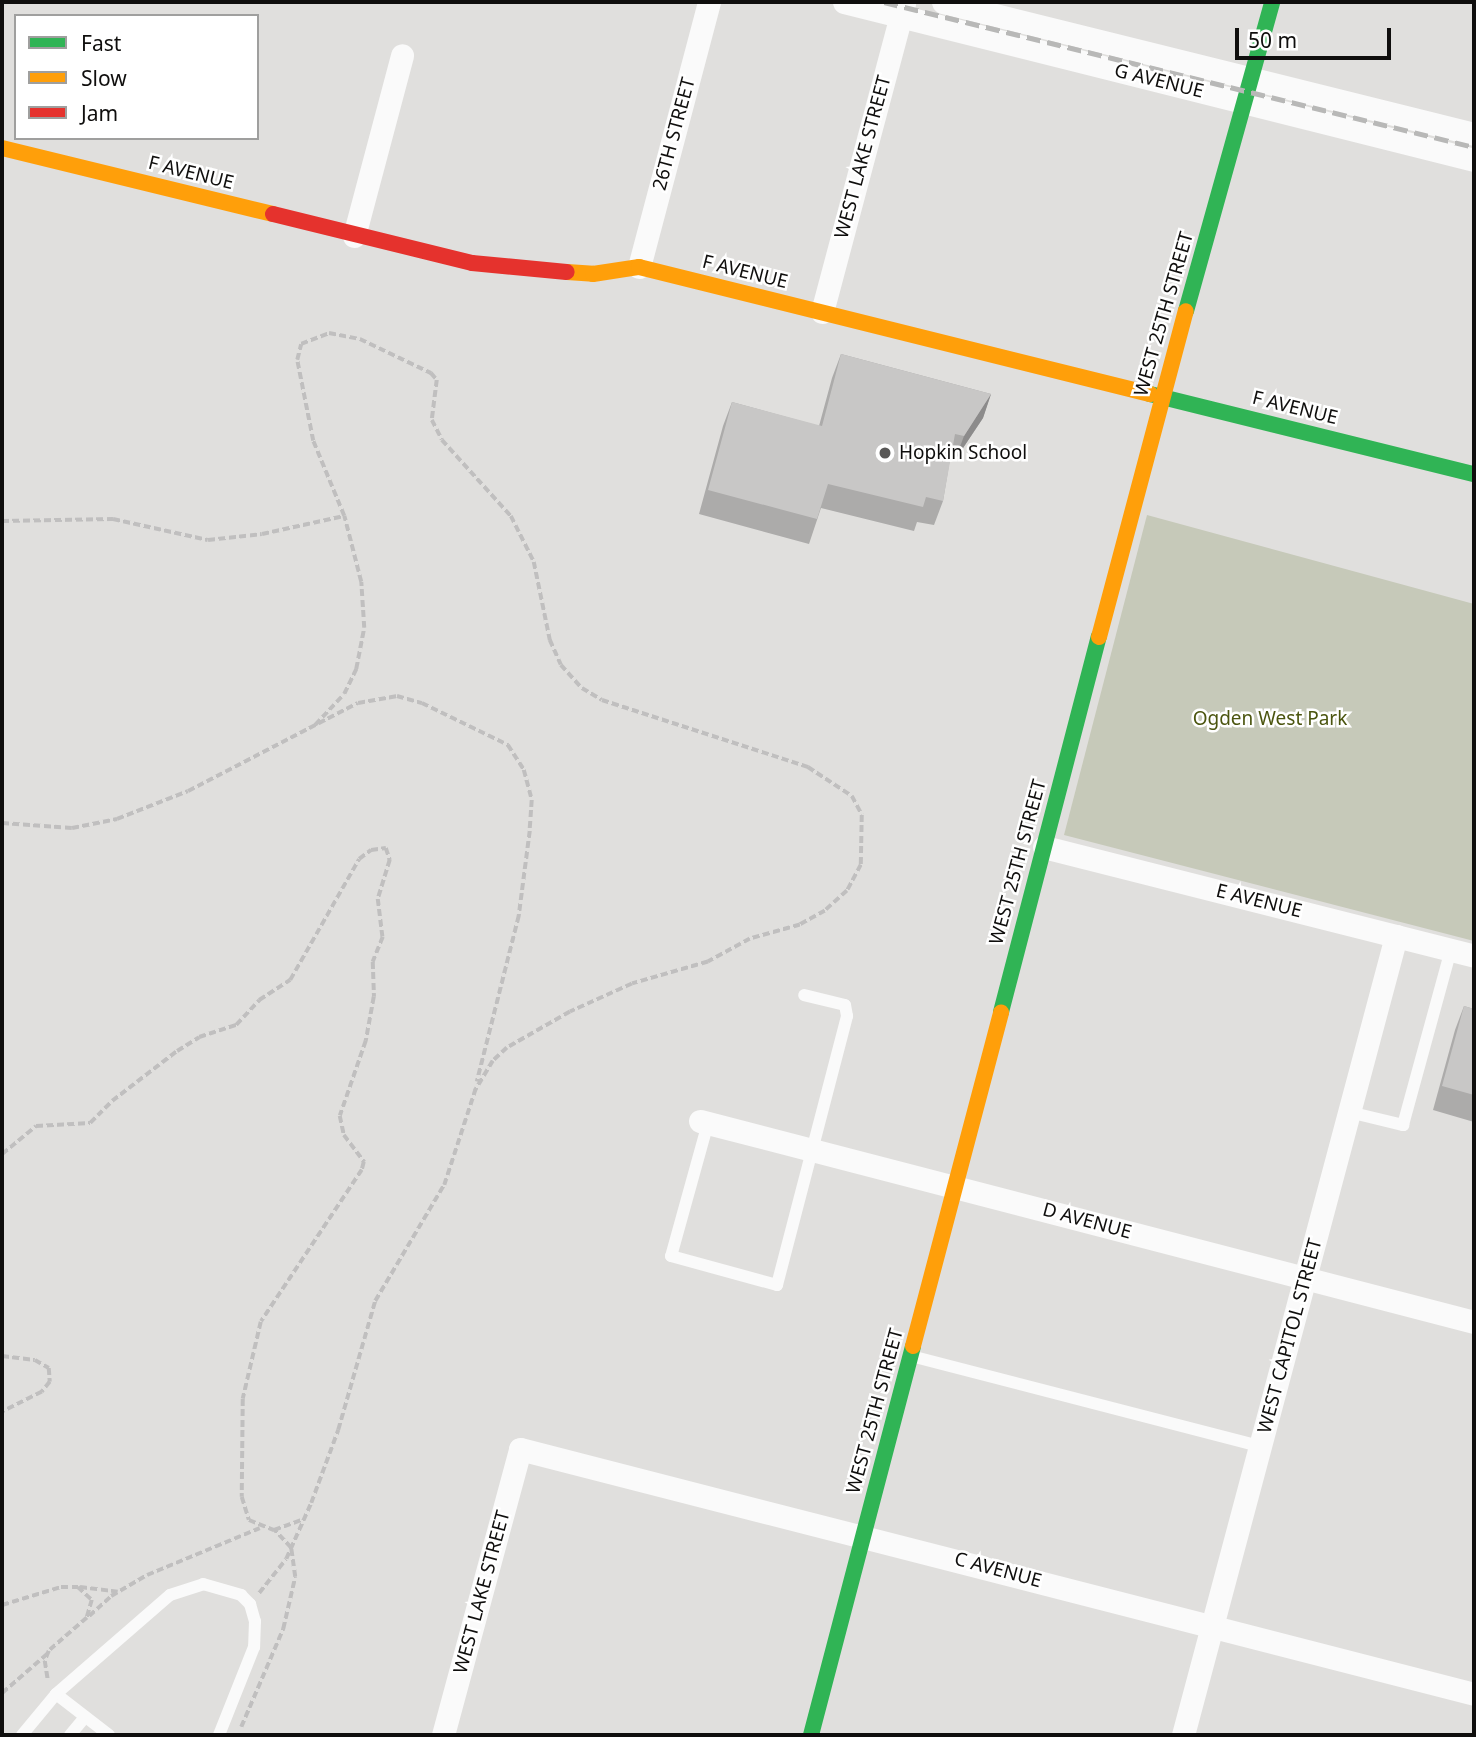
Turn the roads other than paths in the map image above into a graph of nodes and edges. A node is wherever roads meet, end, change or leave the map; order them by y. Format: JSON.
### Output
{"nodes":[{"id":1,"x":709,"y":2,"type":"edge"},
{"id":2,"x":844,"y":2,"type":"edge"},
{"id":3,"x":943,"y":2,"type":"edge"},
{"id":4,"x":1272,"y":2,"type":"edge"},
{"id":5,"x":902,"y":9,"type":"edge"},
{"id":6,"x":402,"y":55,"type":"dead end"},
{"id":7,"x":1252,"y":78,"type":"junction"},
{"id":8,"x":1245,"y":103,"type":"junction"},
{"id":9,"x":1474,"y":134,"type":"edge"},
{"id":10,"x":2,"y":148,"type":"edge"},
{"id":11,"x":1474,"y":160,"type":"edge"},
{"id":12,"x":354,"y":236,"type":"junction"},
{"id":13,"x":639,"y":267,"type":"junction"},
{"id":14,"x":822,"y":312,"type":"junction"},
{"id":15,"x":1163,"y":397,"type":"junction"},
{"id":16,"x":1474,"y":474,"type":"edge"},
{"id":17,"x":1044,"y":846,"type":"junction"},
{"id":18,"x":1396,"y":936,"type":"junction"},
{"id":19,"x":1451,"y":950,"type":"junction"},
{"id":20,"x":1474,"y":956,"type":"edge"},
{"id":21,"x":804,"y":995,"type":"dead end"},
{"id":22,"x":1349,"y":1112,"type":"junction"},
{"id":23,"x":704,"y":1121,"type":"joint"},
{"id":24,"x":813,"y":1150,"type":"junction"},
{"id":25,"x":955,"y":1187,"type":"junction"},
{"id":26,"x":1305,"y":1278,"type":"junction"},
{"id":27,"x":1474,"y":1322,"type":"edge"},
{"id":28,"x":911,"y":1356,"type":"junction"},
{"id":29,"x":1260,"y":1446,"type":"junction"},
{"id":30,"x":520,"y":1449,"type":"joint"},
{"id":31,"x":864,"y":1535,"type":"junction"},
{"id":32,"x":1212,"y":1626,"type":"junction"},
{"id":33,"x":56,"y":1694,"type":"junction"},
{"id":34,"x":1474,"y":1694,"type":"edge"},
{"id":35,"x":85,"y":1717,"type":"junction"},
{"id":36,"x":22,"y":1735,"type":"edge"},
{"id":37,"x":71,"y":1735,"type":"edge"},
{"id":38,"x":109,"y":1735,"type":"edge"},
{"id":39,"x":219,"y":1735,"type":"edge"},
{"id":40,"x":443,"y":1735,"type":"edge"},
{"id":41,"x":811,"y":1735,"type":"edge"},
{"id":42,"x":1183,"y":1735,"type":"edge"}],
"edges":[{"from":1,"to":13,"type":"street","name":"26TH STREET"},
{"from":2,"to":5,"type":"street","name":"G AVENUE"},
{"from":3,"to":7,"type":"street","name":"G AVENUE"},
{"from":4,"to":7,"type":"street","name":"WEST 25TH STREET"},
{"from":5,"to":8,"type":"street","name":"G AVENUE"},
{"from":5,"to":14,"type":"street","name":"WEST LAKE STREET"},
{"from":6,"to":12,"type":"street"},
{"from":7,"to":8,"type":"street","name":"WEST 25TH STREET"},
{"from":7,"to":9,"type":"street","name":"G AVENUE"},
{"from":8,"to":11,"type":"street","name":"G AVENUE"},
{"from":8,"to":15,"type":"street","name":"WEST 25TH STREET"},
{"from":10,"to":12,"type":"street","name":"F AVENUE"},
{"from":12,"to":13,"type":"street","name":"F AVENUE"},
{"from":13,"to":14,"type":"street","name":"F AVENUE"},
{"from":14,"to":15,"type":"street","name":"F AVENUE"},
{"from":15,"to":16,"type":"street","name":"F AVENUE"},
{"from":15,"to":17,"type":"street","name":"WEST 25TH STREET"},
{"from":17,"to":18,"type":"street","name":"E AVENUE"},
{"from":17,"to":25,"type":"street","name":"WEST 25TH STREET"},
{"from":18,"to":19,"type":"street","name":"E AVENUE"},
{"from":18,"to":22,"type":"street","name":"WEST CAPITOL STREET"},
{"from":19,"to":20,"type":"street","name":"E AVENUE"},
{"from":19,"to":22,"type":"lane"},
{"from":21,"to":24,"type":"lane"},
{"from":22,"to":26,"type":"street","name":"WEST CAPITOL STREET"},
{"from":23,"to":24,"type":"street","name":"D AVENUE"},
{"from":23,"to":24,"type":"lane"},
{"from":24,"to":25,"type":"street","name":"D AVENUE"},
{"from":25,"to":26,"type":"street","name":"D AVENUE"},
{"from":25,"to":28,"type":"street","name":"WEST 25TH STREET"},
{"from":26,"to":27,"type":"street","name":"D AVENUE"},
{"from":26,"to":29,"type":"street","name":"WEST CAPITOL STREET"},
{"from":28,"to":29,"type":"lane"},
{"from":28,"to":31,"type":"street","name":"WEST 25TH STREET"},
{"from":29,"to":32,"type":"street","name":"WEST CAPITOL STREET"},
{"from":30,"to":31,"type":"street","name":"C AVENUE"},
{"from":30,"to":40,"type":"street","name":"WEST LAKE STREET"},
{"from":31,"to":32,"type":"street","name":"C AVENUE"},
{"from":31,"to":41,"type":"street","name":"WEST 25TH STREET"},
{"from":32,"to":34,"type":"street","name":"C AVENUE"},
{"from":32,"to":42,"type":"street","name":"WEST CAPITOL STREET"},
{"from":33,"to":35,"type":"lane"},
{"from":33,"to":36,"type":"lane"},
{"from":33,"to":39,"type":"lane"},
{"from":35,"to":37,"type":"lane"},
{"from":35,"to":38,"type":"lane"}]}
